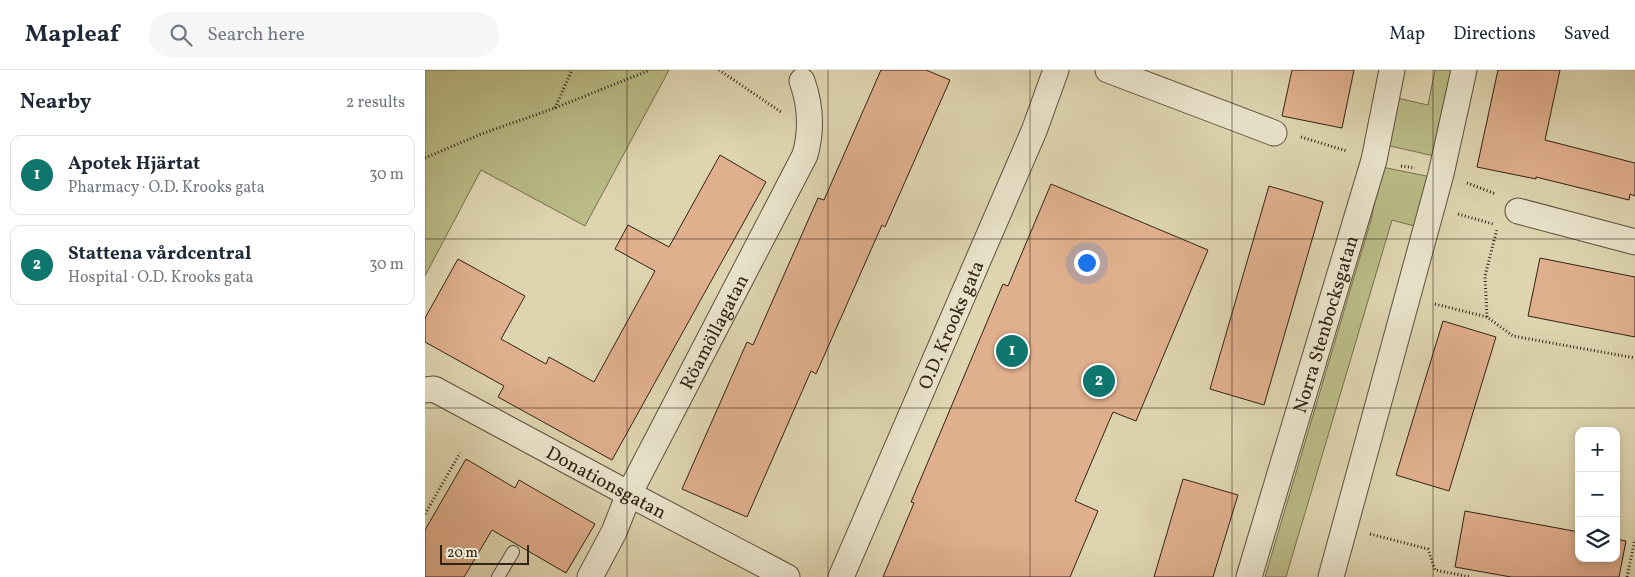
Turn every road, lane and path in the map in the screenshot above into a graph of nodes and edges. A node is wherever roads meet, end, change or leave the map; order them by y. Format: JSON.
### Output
{"nodes":[{"id":1,"x":572,"y":70,"type":"edge"},
{"id":2,"x":650,"y":70,"type":"edge"},
{"id":3,"x":719,"y":70,"type":"edge"},
{"id":4,"x":1056,"y":70,"type":"edge"},
{"id":5,"x":1109,"y":70,"type":"edge"},
{"id":6,"x":1392,"y":70,"type":"edge"},
{"id":7,"x":1464,"y":70,"type":"edge"},
{"id":8,"x":802,"y":81,"type":"dead end"},
{"id":9,"x":555,"y":108,"type":"junction"},
{"id":10,"x":1274,"y":133,"type":"dead end"},
{"id":11,"x":810,"y":137,"type":"junction"},
{"id":12,"x":425,"y":158,"type":"edge"},
{"id":13,"x":1441,"y":174,"type":"junction"},
{"id":14,"x":1518,"y":211,"type":"joint"},
{"id":15,"x":1497,"y":225,"type":"dead end"},
{"id":16,"x":1635,"y":242,"type":"edge"},
{"id":17,"x":1429,"y":302,"type":"dead end"},
{"id":18,"x":1487,"y":317,"type":"junction"},
{"id":19,"x":1635,"y":358,"type":"edge"},
{"id":20,"x":425,"y":390,"type":"edge"},
{"id":21,"x":460,"y":453,"type":"dead end"},
{"id":22,"x":629,"y":494,"type":"junction"},
{"id":23,"x":425,"y":514,"type":"edge"},
{"id":24,"x":1362,"y":532,"type":"dead end"},
{"id":25,"x":1635,"y":539,"type":"edge"},
{"id":26,"x":513,"y":552,"type":"dead end"},
{"id":27,"x":498,"y":577,"type":"edge"},
{"id":28,"x":590,"y":577,"type":"edge"},
{"id":29,"x":787,"y":577,"type":"edge"},
{"id":30,"x":841,"y":577,"type":"edge"},
{"id":31,"x":1249,"y":577,"type":"edge"},
{"id":32,"x":1331,"y":577,"type":"edge"},
{"id":33,"x":1470,"y":577,"type":"edge"},
{"id":34,"x":1627,"y":577,"type":"edge"}],
"edges":[{"from":1,"to":9,"type":"path"},
{"from":2,"to":9,"type":"path"},
{"from":3,"to":11,"type":"path"},
{"from":4,"to":30,"type":"street","name":"O.D. Krooks gata"},
{"from":5,"to":10,"type":"street"},
{"from":6,"to":31,"type":"street","name":"Norra Stenbocksgatan"},
{"from":7,"to":13,"type":"street"},
{"from":8,"to":11,"type":"street","name":"Röamöllagatan"},
{"from":9,"to":12,"type":"path"},
{"from":11,"to":22,"type":"street","name":"Röamöllagatan"},
{"from":13,"to":14,"type":"path"},
{"from":13,"to":32,"type":"street"},
{"from":14,"to":16,"type":"street"},
{"from":15,"to":18,"type":"path"},
{"from":17,"to":18,"type":"path"},
{"from":18,"to":19,"type":"path"},
{"from":20,"to":22,"type":"street","name":"Donationsgatan"},
{"from":21,"to":23,"type":"path"},
{"from":22,"to":28,"type":"street","name":"Röamöllagatan"},
{"from":22,"to":29,"type":"street","name":"Donationsgatan"},
{"from":24,"to":33,"type":"path"},
{"from":25,"to":34,"type":"path"},
{"from":26,"to":27,"type":"lane"}]}
